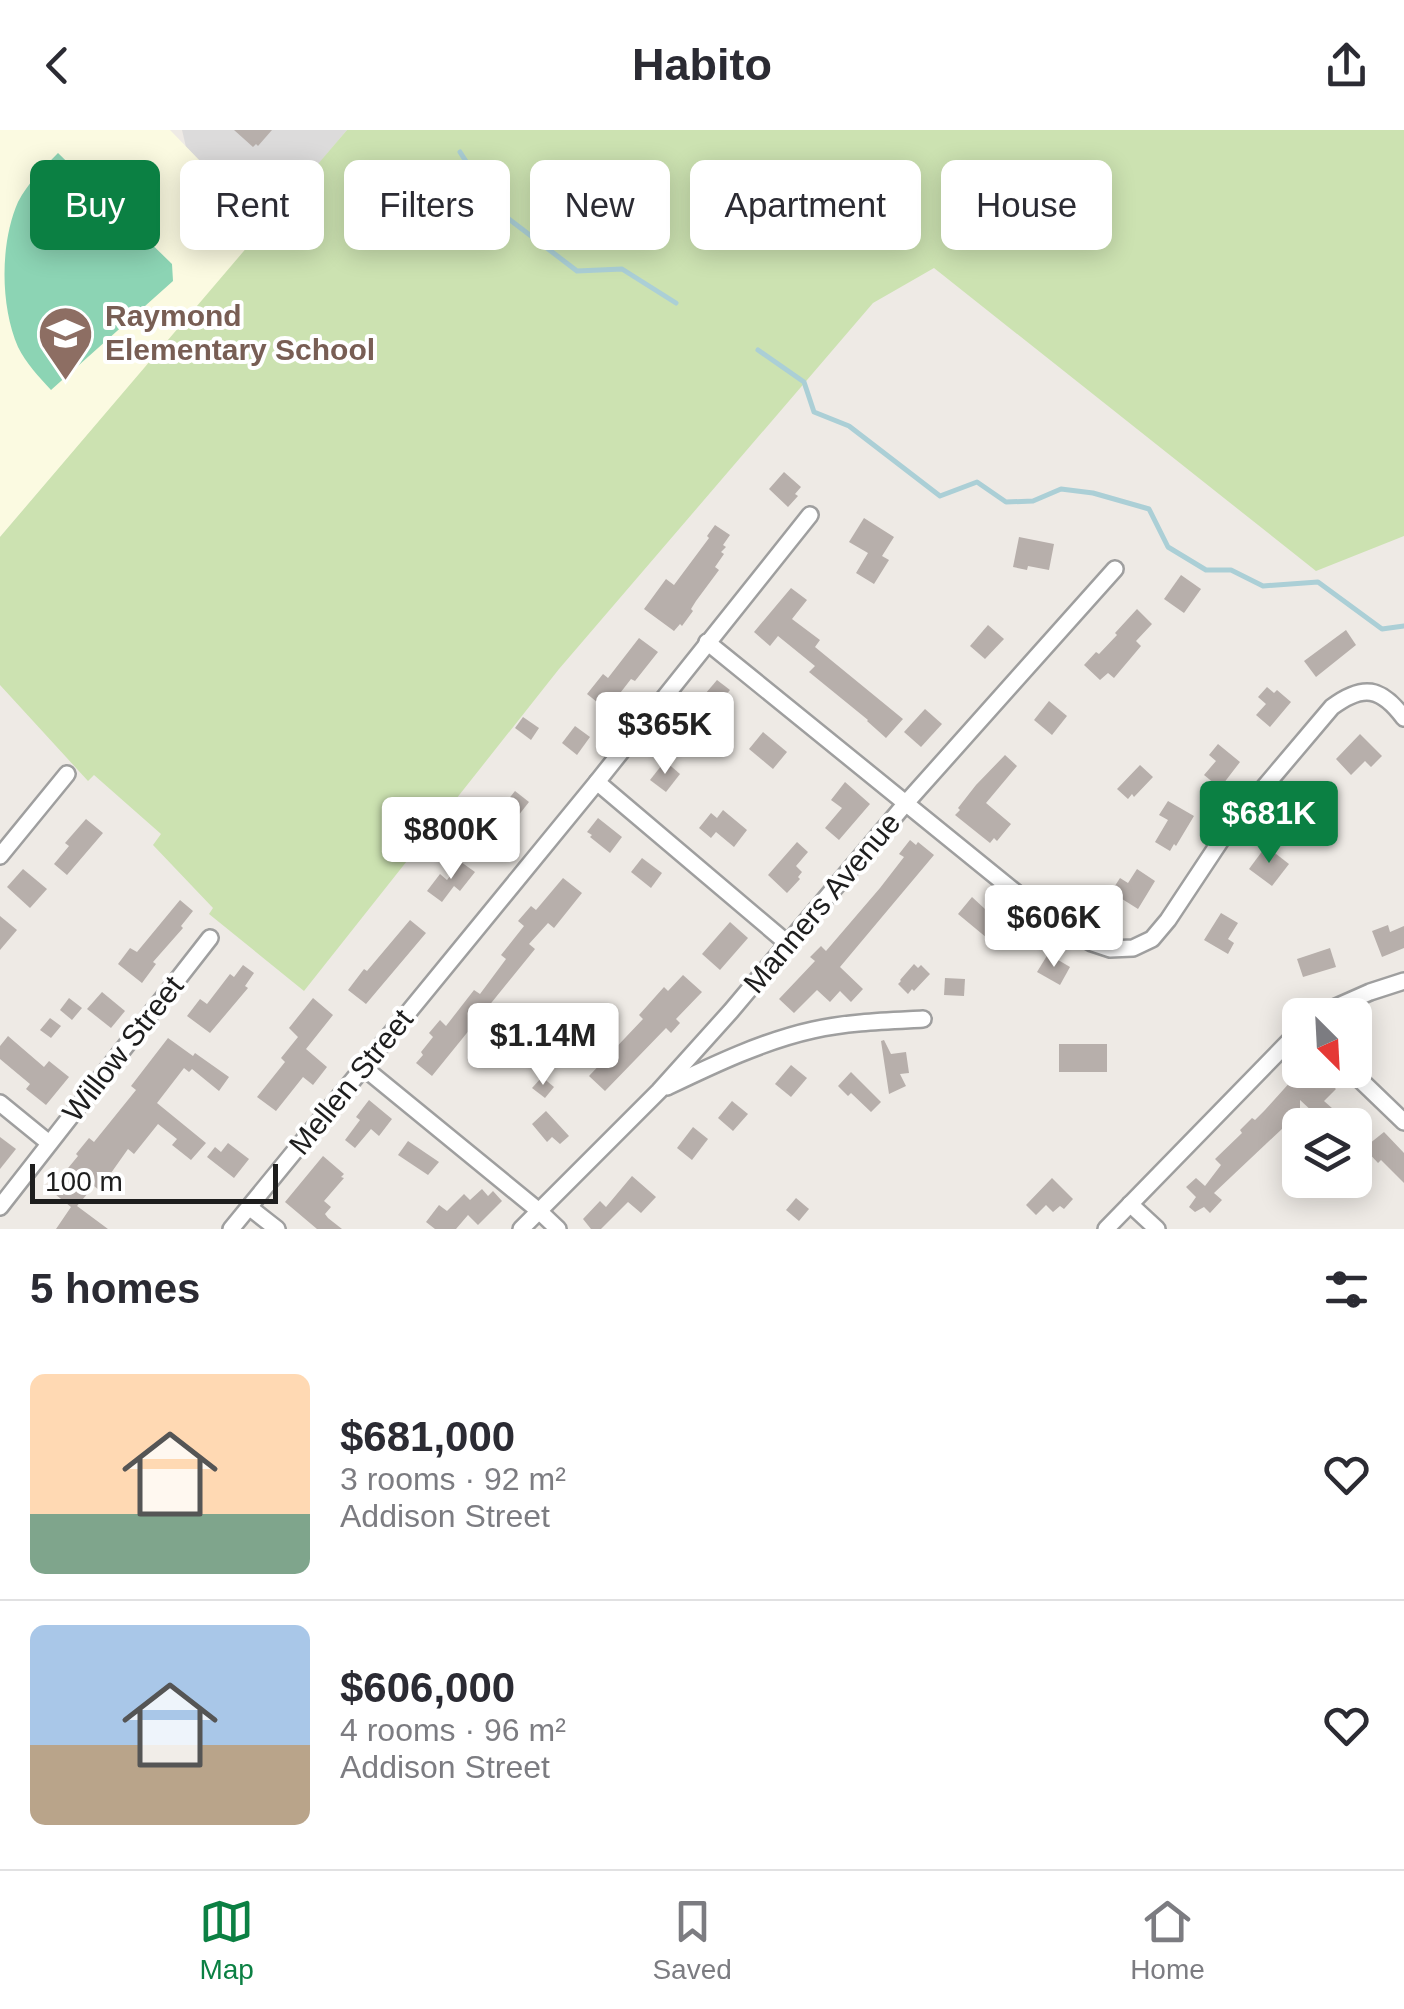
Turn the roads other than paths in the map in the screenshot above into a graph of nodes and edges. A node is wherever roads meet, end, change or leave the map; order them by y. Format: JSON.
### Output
{"nodes":[{"id":1,"x":810,"y":516,"type":"dead end"},
{"id":2,"x":1114,"y":569,"type":"dead end"},
{"id":3,"x":708,"y":642,"type":"junction"},
{"id":4,"x":1404,"y":718,"type":"edge"},
{"id":5,"x":67,"y":774,"type":"dead end"},
{"id":6,"x":597,"y":782,"type":"junction"},
{"id":7,"x":906,"y":803,"type":"junction"},
{"id":8,"x":0,"y":856,"type":"edge"},
{"id":9,"x":210,"y":938,"type":"dead end"},
{"id":10,"x":787,"y":943,"type":"junction"},
{"id":11,"x":1404,"y":981,"type":"edge"},
{"id":12,"x":1356,"y":998,"type":"edge"},
{"id":13,"x":923,"y":1019,"type":"dead end"},
{"id":14,"x":1282,"y":1048,"type":"edge"},
{"id":15,"x":363,"y":1067,"type":"junction"},
{"id":16,"x":1369,"y":1088,"type":"edge"},
{"id":17,"x":659,"y":1091,"type":"junction"},
{"id":18,"x":0,"y":1103,"type":"edge"},
{"id":19,"x":1404,"y":1122,"type":"edge"},
{"id":20,"x":48,"y":1143,"type":"junction"},
{"id":21,"x":1130,"y":1204,"type":"junction"},
{"id":22,"x":249,"y":1206,"type":"junction"},
{"id":23,"x":0,"y":1208,"type":"edge"},
{"id":24,"x":539,"y":1211,"type":"junction"},
{"id":25,"x":231,"y":1229,"type":"edge"},
{"id":26,"x":277,"y":1229,"type":"edge"},
{"id":27,"x":521,"y":1229,"type":"edge"},
{"id":28,"x":558,"y":1229,"type":"edge"},
{"id":29,"x":1106,"y":1229,"type":"edge"},
{"id":30,"x":1157,"y":1229,"type":"edge"}],
"edges":[{"from":1,"to":3,"type":"street","name":"Mellen Street"},
{"from":2,"to":7,"type":"street","name":"Manners Avenue"},
{"from":3,"to":6,"type":"street","name":"Mellen Street"},
{"from":3,"to":7,"type":"street"},
{"from":4,"to":7,"type":"street"},
{"from":5,"to":8,"type":"street"},
{"from":6,"to":10,"type":"street"},
{"from":6,"to":15,"type":"street","name":"Mellen Street"},
{"from":7,"to":10,"type":"street","name":"Manners Avenue"},
{"from":9,"to":20,"type":"street","name":"Willow Street"},
{"from":10,"to":17,"type":"street","name":"Manners Avenue"},
{"from":11,"to":12,"type":"street"},
{"from":13,"to":17,"type":"street"},
{"from":14,"to":21,"type":"street"},
{"from":15,"to":22,"type":"street","name":"Mellen Street"},
{"from":15,"to":24,"type":"street"},
{"from":16,"to":19,"type":"street"},
{"from":17,"to":24,"type":"street","name":"Manners Avenue"},
{"from":18,"to":20,"type":"street"},
{"from":20,"to":23,"type":"street","name":"Willow Street"},
{"from":21,"to":29,"type":"street"},
{"from":21,"to":30,"type":"street"},
{"from":22,"to":25,"type":"street","name":"Mellen Street"},
{"from":22,"to":26,"type":"street"},
{"from":24,"to":27,"type":"street","name":"Manners Avenue"},
{"from":24,"to":28,"type":"street"}]}
